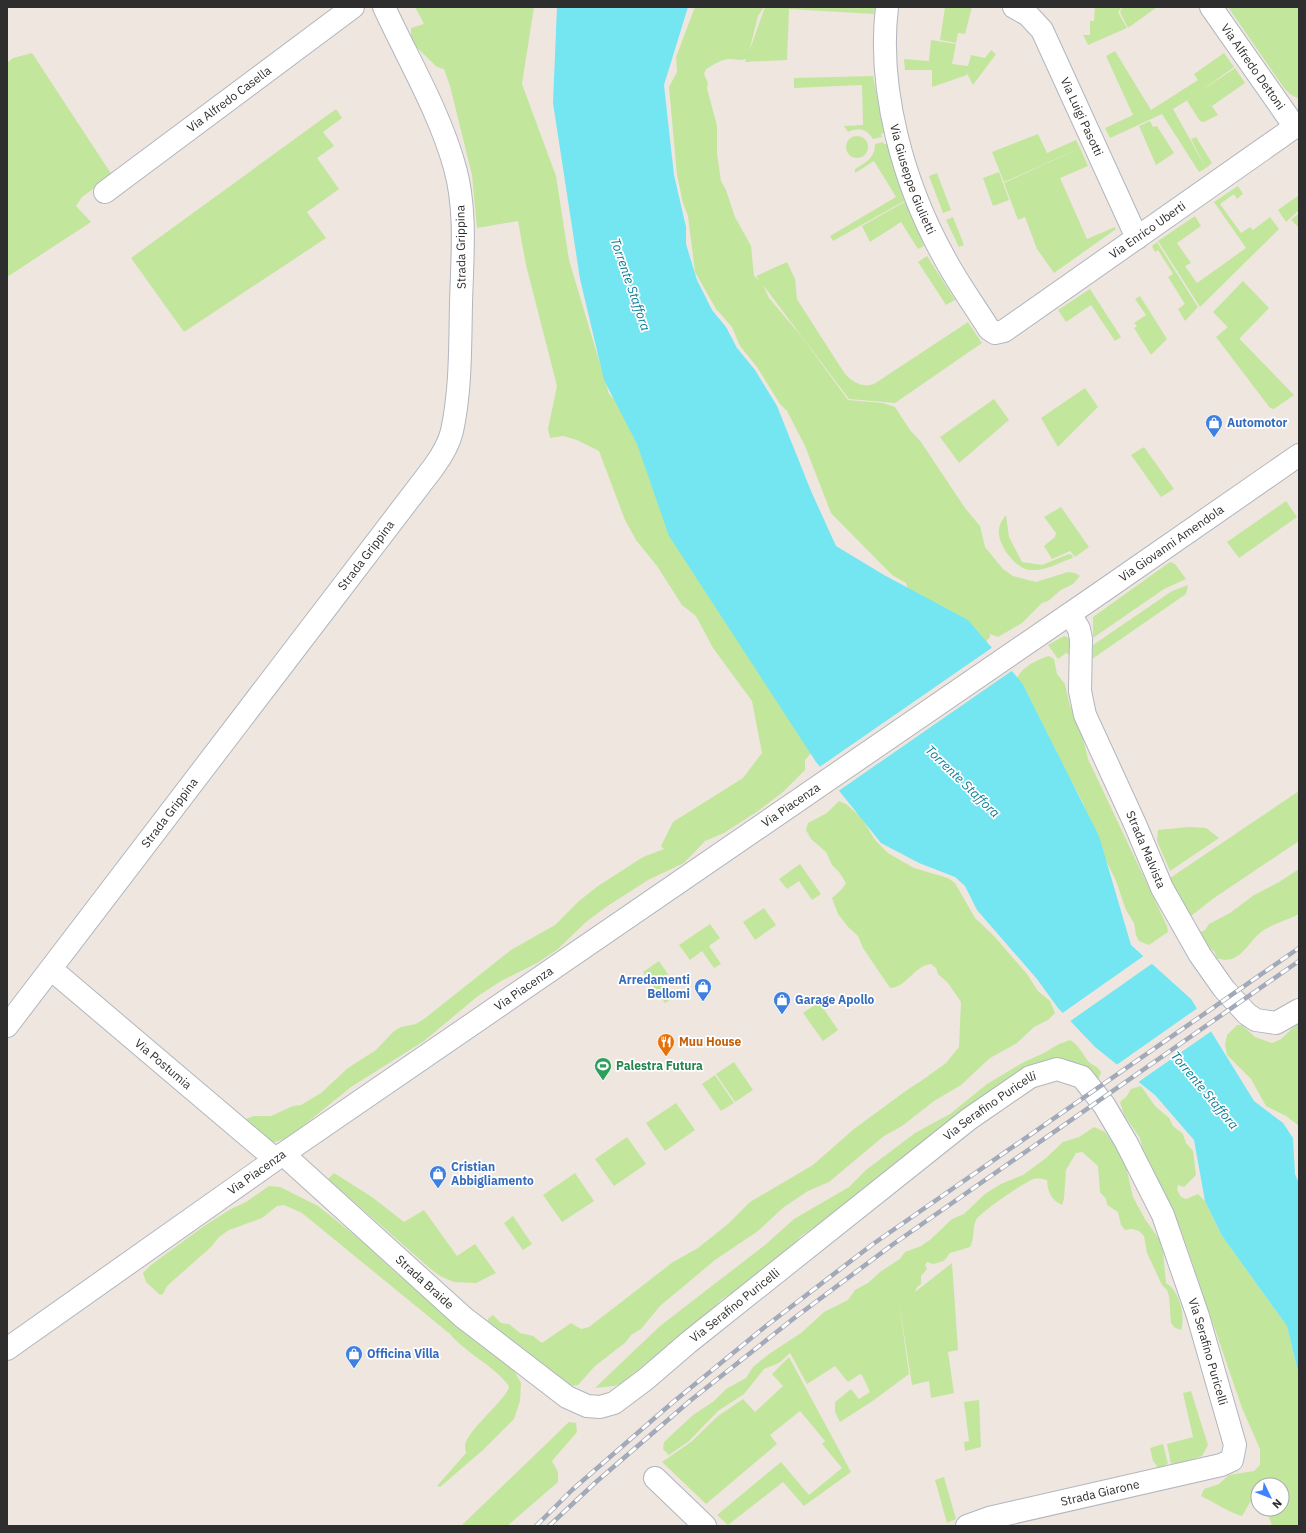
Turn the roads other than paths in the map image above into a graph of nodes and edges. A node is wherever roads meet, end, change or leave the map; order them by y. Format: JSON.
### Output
{"nodes":[{"id":1,"x":353,"y":7,"type":"edge"},
{"id":2,"x":384,"y":7,"type":"edge"},
{"id":3,"x":887,"y":7,"type":"edge"},
{"id":4,"x":1211,"y":7,"type":"edge"},
{"id":5,"x":1025,"y":10,"type":"edge"},
{"id":6,"x":1297,"y":125,"type":"edge"},
{"id":7,"x":105,"y":192,"type":"dead end"},
{"id":8,"x":1137,"y":238,"type":"junction"},
{"id":9,"x":995,"y":333,"type":"joint"},
{"id":10,"x":1299,"y":455,"type":"edge"},
{"id":11,"x":1070,"y":614,"type":"junction"},
{"id":12,"x":1044,"y":631,"type":"joint"},
{"id":13,"x":51,"y":969,"type":"junction"},
{"id":14,"x":1299,"y":1010,"type":"edge"},
{"id":15,"x":7,"y":1026,"type":"edge"},
{"id":16,"x":279,"y":1157,"type":"junction"},
{"id":17,"x":7,"y":1349,"type":"edge"},
{"id":18,"x":575,"y":1401,"type":"joint"},
{"id":19,"x":1232,"y":1460,"type":"joint"},
{"id":20,"x":655,"y":1478,"type":"dead end"},
{"id":21,"x":705,"y":1526,"type":"edge"},
{"id":22,"x":967,"y":1526,"type":"edge"}],
"edges":[{"from":1,"to":7,"type":"street","name":"Via Alfredo Casella"},
{"from":2,"to":13,"type":"street","name":"Strada Grippina"},
{"from":3,"to":9,"type":"street","name":"Via Giuseppe Giulietti"},
{"from":4,"to":6,"type":"street","name":"Via Alfredo Dettoni"},
{"from":5,"to":8,"type":"street","name":"Via Luigi Pasotti"},
{"from":6,"to":8,"type":"street","name":"Via Enrico Uberti"},
{"from":8,"to":9,"type":"street","name":"Via Enrico Uberti"},
{"from":10,"to":11,"type":"street","name":"Via Giovanni Amendola"},
{"from":11,"to":12,"type":"street","name":"Via Giovanni Amendola"},
{"from":11,"to":14,"type":"street","name":"Strada Malvista"},
{"from":12,"to":16,"type":"street","name":"Via Piacenza"},
{"from":13,"to":15,"type":"street","name":"Strada Grippina"},
{"from":13,"to":16,"type":"street","name":"Via Postumia"},
{"from":16,"to":17,"type":"street","name":"Via Piacenza"},
{"from":16,"to":18,"type":"street","name":"Strada Braide"},
{"from":18,"to":19,"type":"street","name":"Via Serafino Puricelli"},
{"from":19,"to":22,"type":"street","name":"Strada Giarone"},
{"from":20,"to":21,"type":"street"}]}
